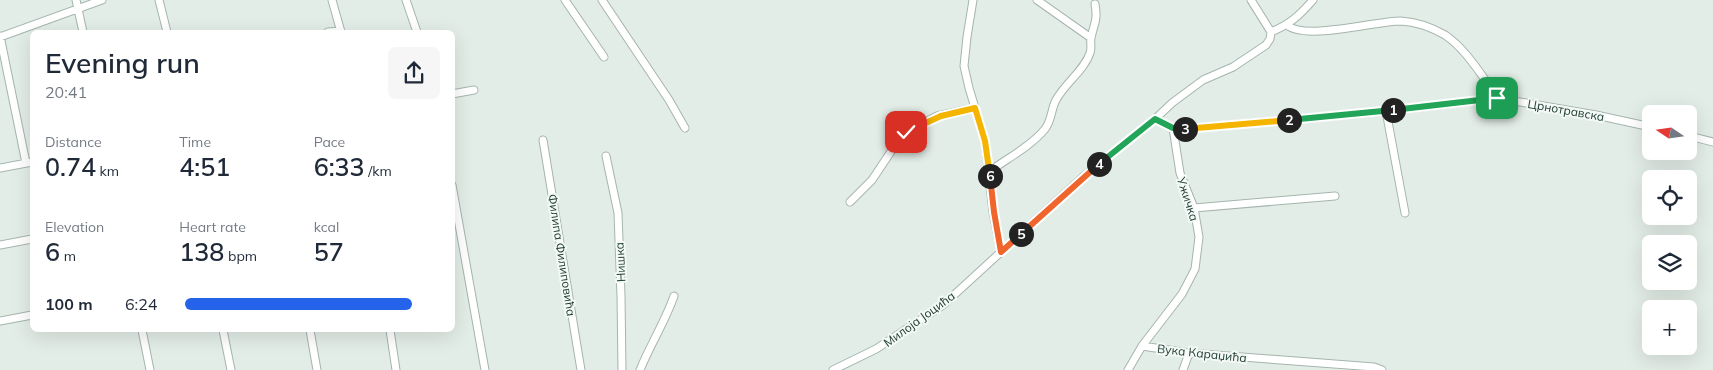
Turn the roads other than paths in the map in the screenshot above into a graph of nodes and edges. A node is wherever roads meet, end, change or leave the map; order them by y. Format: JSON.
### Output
{"nodes":[{"id":1,"x":76,"y":0,"type":"edge"},
{"id":2,"x":102,"y":0,"type":"edge"},
{"id":3,"x":159,"y":0,"type":"edge"},
{"id":4,"x":332,"y":0,"type":"edge"},
{"id":5,"x":406,"y":0,"type":"edge"},
{"id":6,"x":565,"y":0,"type":"edge"},
{"id":7,"x":602,"y":0,"type":"edge"},
{"id":8,"x":973,"y":0,"type":"edge"},
{"id":9,"x":1037,"y":0,"type":"edge"},
{"id":10,"x":1251,"y":0,"type":"edge"},
{"id":11,"x":1313,"y":0,"type":"edge"},
{"id":12,"x":1095,"y":4,"type":"dead end"},
{"id":13,"x":78,"y":8,"type":"junction"},
{"id":14,"x":1287,"y":25,"type":"junction"},
{"id":15,"x":83,"y":30,"type":"edge"},
{"id":16,"x":166,"y":30,"type":"edge"},
{"id":17,"x":340,"y":30,"type":"edge"},
{"id":18,"x":416,"y":30,"type":"edge"},
{"id":19,"x":1271,"y":32,"type":"junction"},
{"id":20,"x":0,"y":36,"type":"edge"},
{"id":21,"x":1091,"y":38,"type":"junction"},
{"id":22,"x":604,"y":57,"type":"dead end"},
{"id":23,"x":474,"y":90,"type":"dead end"},
{"id":24,"x":455,"y":93,"type":"edge"},
{"id":25,"x":1497,"y":98,"type":"junction"},
{"id":26,"x":975,"y":108,"type":"junction"},
{"id":27,"x":1386,"y":111,"type":"junction"},
{"id":28,"x":1155,"y":119,"type":"junction"},
{"id":29,"x":1642,"y":125,"type":"edge"},
{"id":30,"x":685,"y":128,"type":"dead end"},
{"id":31,"x":1173,"y":128,"type":"junction"},
{"id":32,"x":1698,"y":138,"type":"edge"},
{"id":33,"x":543,"y":140,"type":"dead end"},
{"id":34,"x":1713,"y":142,"type":"edge"},
{"id":35,"x":606,"y":156,"type":"dead end"},
{"id":36,"x":29,"y":163,"type":"edge"},
{"id":37,"x":0,"y":168,"type":"edge"},
{"id":38,"x":990,"y":171,"type":"junction"},
{"id":39,"x":1335,"y":196,"type":"dead end"},
{"id":40,"x":850,"y":202,"type":"dead end"},
{"id":41,"x":455,"y":207,"type":"edge"},
{"id":42,"x":1194,"y":208,"type":"junction"},
{"id":43,"x":1405,"y":213,"type":"dead end"},
{"id":44,"x":30,"y":240,"type":"edge"},
{"id":45,"x":0,"y":245,"type":"edge"},
{"id":46,"x":1001,"y":252,"type":"junction"},
{"id":47,"x":674,"y":296,"type":"dead end"},
{"id":48,"x":30,"y":315,"type":"edge"},
{"id":49,"x":0,"y":321,"type":"edge"},
{"id":50,"x":142,"y":332,"type":"edge"},
{"id":51,"x":223,"y":332,"type":"edge"},
{"id":52,"x":310,"y":332,"type":"edge"},
{"id":53,"x":390,"y":332,"type":"edge"},
{"id":54,"x":1142,"y":346,"type":"junction"},
{"id":55,"x":1189,"y":353,"type":"junction"},
{"id":56,"x":150,"y":370,"type":"edge"},
{"id":57,"x":231,"y":370,"type":"edge"},
{"id":58,"x":317,"y":370,"type":"edge"},
{"id":59,"x":396,"y":370,"type":"edge"},
{"id":60,"x":485,"y":370,"type":"edge"},
{"id":61,"x":581,"y":370,"type":"edge"},
{"id":62,"x":622,"y":370,"type":"edge"},
{"id":63,"x":640,"y":370,"type":"edge"},
{"id":64,"x":833,"y":370,"type":"edge"},
{"id":65,"x":1128,"y":370,"type":"edge"},
{"id":66,"x":1183,"y":370,"type":"edge"},
{"id":67,"x":1381,"y":370,"type":"edge"}],
"edges":[{"from":1,"to":13,"type":"street"},
{"from":2,"to":13,"type":"street"},
{"from":3,"to":16,"type":"street"},
{"from":4,"to":17,"type":"street"},
{"from":5,"to":18,"type":"street"},
{"from":6,"to":22,"type":"street"},
{"from":7,"to":30,"type":"street"},
{"from":8,"to":26,"type":"street"},
{"from":9,"to":21,"type":"street"},
{"from":10,"to":19,"type":"street"},
{"from":11,"to":14,"type":"street"},
{"from":12,"to":21,"type":"street"},
{"from":13,"to":15,"type":"street"},
{"from":13,"to":20,"type":"street"},
{"from":14,"to":19,"type":"street"},
{"from":14,"to":25,"type":"street"},
{"from":19,"to":28,"type":"street","name":"Милоја Јоцића"},
{"from":20,"to":36,"type":"street"},
{"from":21,"to":38,"type":"street"},
{"from":23,"to":24,"type":"street"},
{"from":25,"to":27,"type":"street","name":"Црнотравска"},
{"from":25,"to":29,"type":"street","name":"Црнотравска"},
{"from":26,"to":38,"type":"street"},
{"from":26,"to":40,"type":"street"},
{"from":27,"to":31,"type":"street","name":"Црнотравска"},
{"from":27,"to":43,"type":"street"},
{"from":28,"to":31,"type":"street","name":"Црнотравска"},
{"from":28,"to":46,"type":"street","name":"Милоја Јоцића"},
{"from":31,"to":42,"type":"street","name":"Ужичка"},
{"from":32,"to":34,"type":"street"},
{"from":33,"to":61,"type":"street","name":"Филипа Филиповића"},
{"from":35,"to":62,"type":"street","name":"Нишка"},
{"from":36,"to":37,"type":"street"},
{"from":38,"to":46,"type":"street"},
{"from":39,"to":42,"type":"street"},
{"from":41,"to":60,"type":"street"},
{"from":42,"to":54,"type":"street","name":"Ужичка"},
{"from":44,"to":45,"type":"street"},
{"from":46,"to":64,"type":"street","name":"Милоја Јоцића"},
{"from":47,"to":63,"type":"street"},
{"from":48,"to":49,"type":"street"},
{"from":50,"to":56,"type":"street"},
{"from":51,"to":57,"type":"street"},
{"from":52,"to":58,"type":"street"},
{"from":53,"to":59,"type":"street"},
{"from":54,"to":55,"type":"street","name":"Вука Караџића"},
{"from":54,"to":65,"type":"street","name":"Ужичка"},
{"from":55,"to":66,"type":"street"},
{"from":55,"to":67,"type":"street","name":"Вука Караџића"}]}
